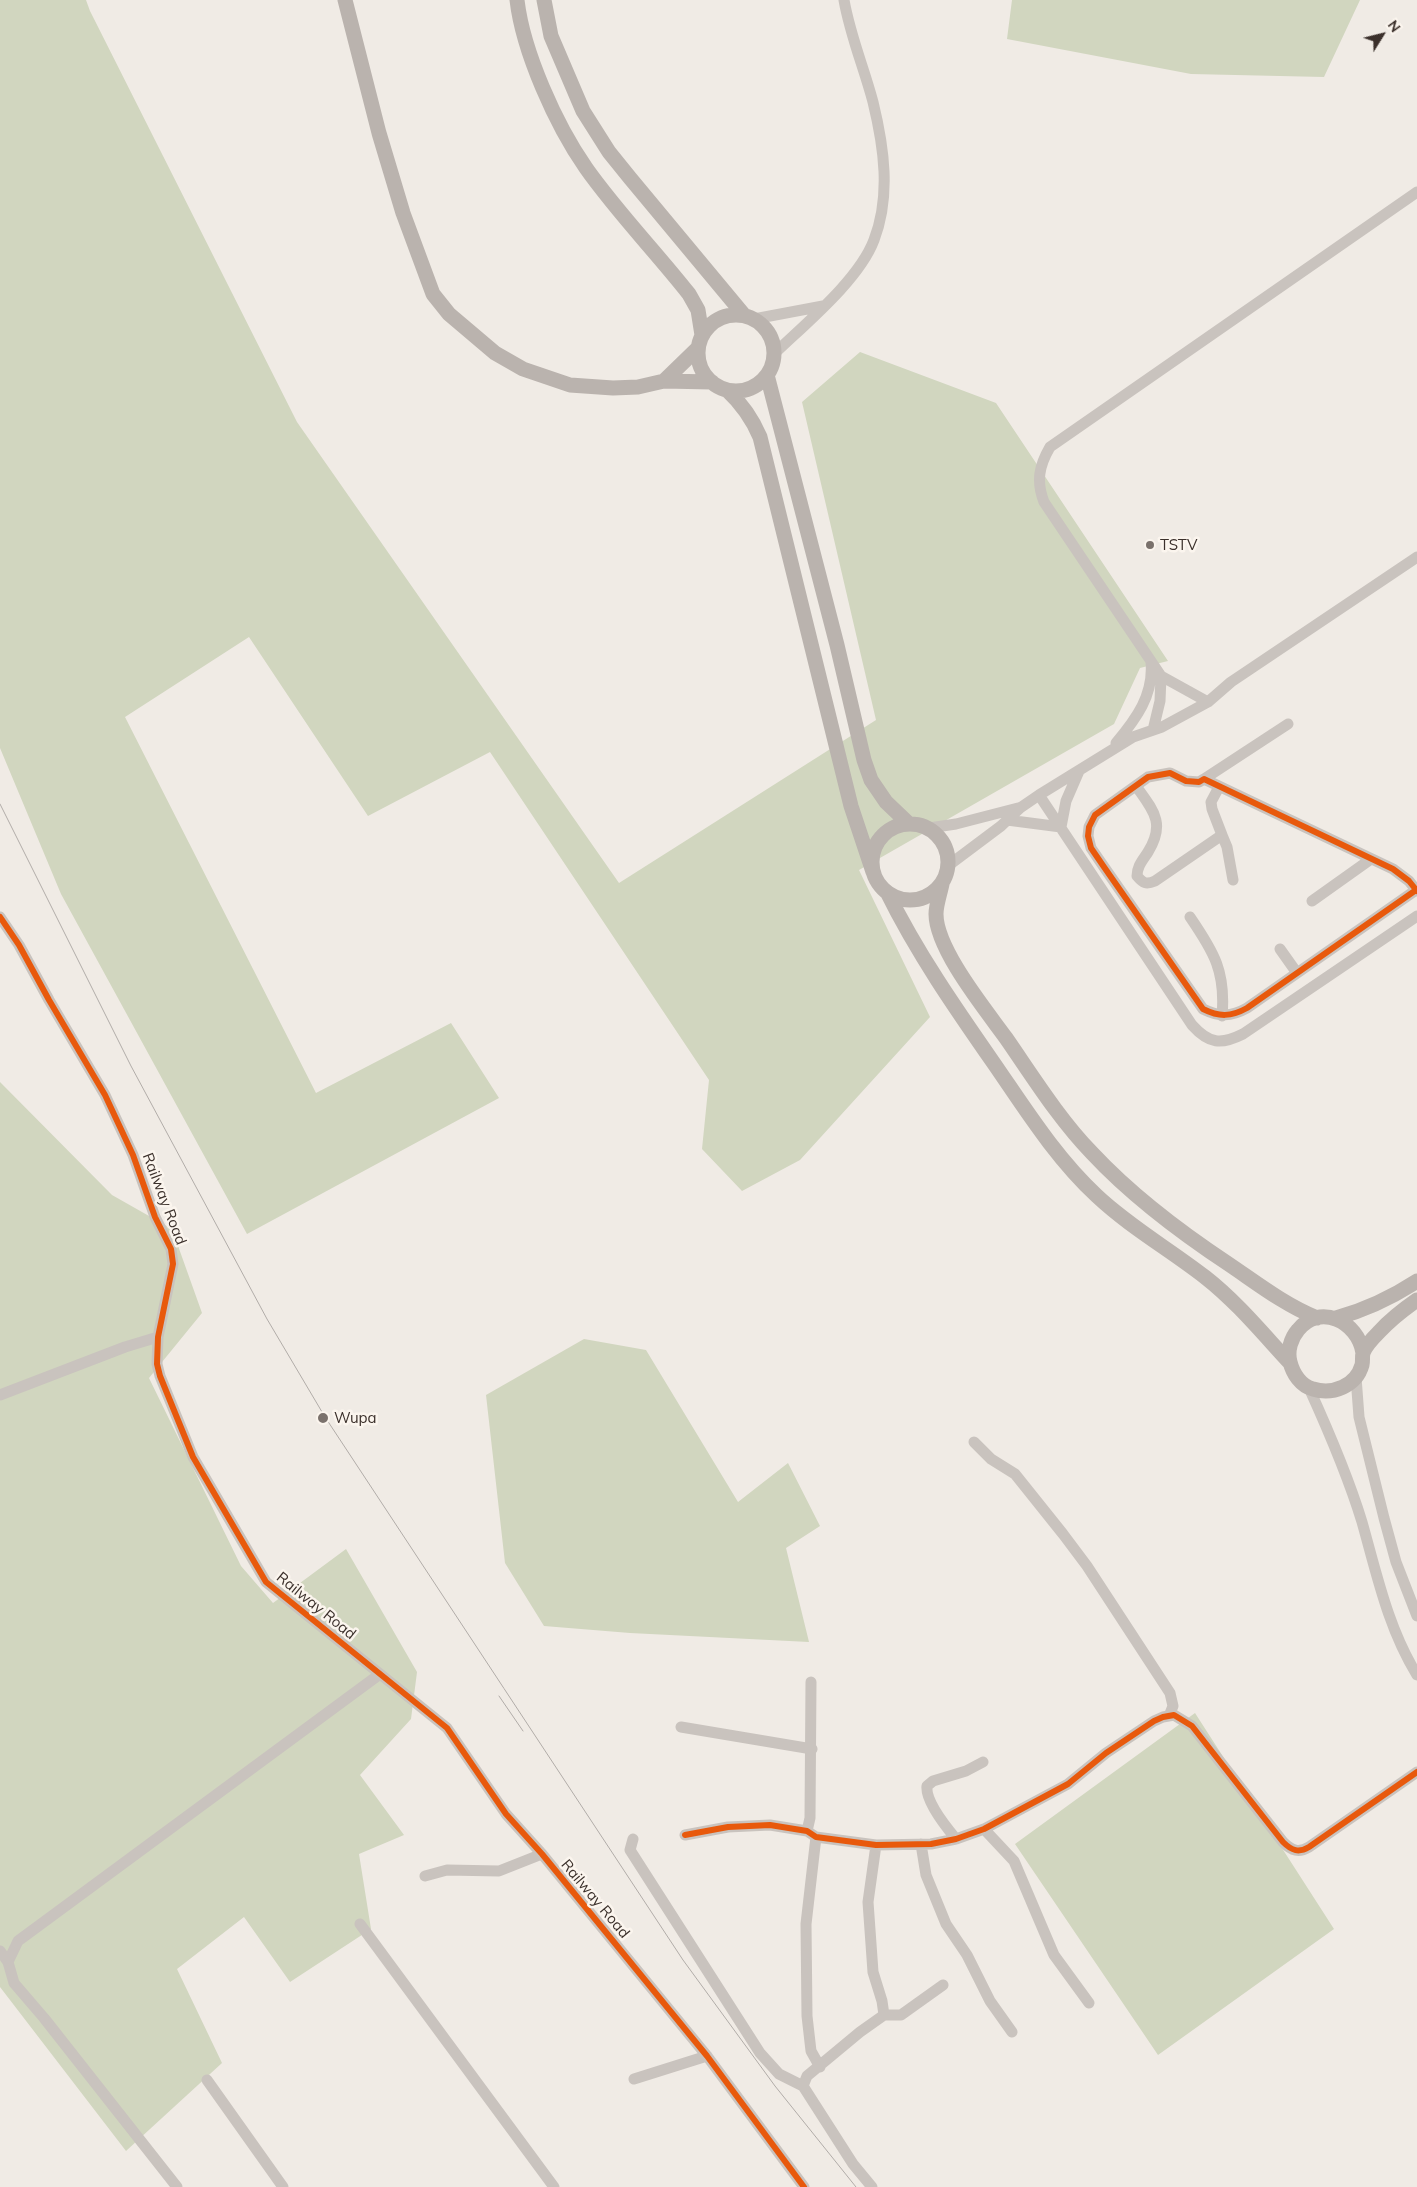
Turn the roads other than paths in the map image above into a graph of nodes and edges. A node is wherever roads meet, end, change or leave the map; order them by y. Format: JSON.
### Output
{"nodes":[{"id":1,"x":345,"y":0,"type":"edge"},
{"id":2,"x":517,"y":0,"type":"edge"},
{"id":3,"x":544,"y":0,"type":"edge"},
{"id":4,"x":844,"y":0,"type":"edge"},
{"id":5,"x":1417,"y":192,"type":"edge"},
{"id":6,"x":823,"y":306,"type":"junction"},
{"id":7,"x":749,"y":317,"type":"junction"},
{"id":8,"x":700,"y":341,"type":"junction"},
{"id":9,"x":774,"y":354,"type":"junction"},
{"id":10,"x":768,"y":375,"type":"junction"},
{"id":11,"x":664,"y":381,"type":"junction"},
{"id":12,"x":712,"y":382,"type":"junction"},
{"id":13,"x":727,"y":390,"type":"junction"},
{"id":14,"x":1417,"y":557,"type":"edge"},
{"id":15,"x":1150,"y":660,"type":"junction"},
{"id":16,"x":1161,"y":676,"type":"junction"},
{"id":17,"x":1208,"y":702,"type":"junction"},
{"id":18,"x":1288,"y":724,"type":"dead end"},
{"id":19,"x":1154,"y":730,"type":"junction"},
{"id":20,"x":1111,"y":750,"type":"junction"},
{"id":21,"x":1080,"y":770,"type":"junction"},
{"id":22,"x":1204,"y":779,"type":"junction"},
{"id":23,"x":1136,"y":786,"type":"junction"},
{"id":24,"x":1219,"y":787,"type":"junction"},
{"id":25,"x":1039,"y":795,"type":"junction"},
{"id":26,"x":1020,"y":808,"type":"junction"},
{"id":27,"x":1007,"y":820,"type":"junction"},
{"id":28,"x":908,"y":823,"type":"junction"},
{"id":29,"x":1061,"y":827,"type":"junction"},
{"id":30,"x":929,"y":828,"type":"junction"},
{"id":31,"x":1222,"y":835,"type":"junction"},
{"id":32,"x":1371,"y":859,"type":"junction"},
{"id":33,"x":949,"y":865,"type":"junction"},
{"id":34,"x":873,"y":872,"type":"junction"},
{"id":35,"x":1233,"y":880,"type":"dead end"},
{"id":36,"x":942,"y":884,"type":"junction"},
{"id":37,"x":1417,"y":890,"type":"edge"},
{"id":38,"x":886,"y":892,"type":"junction"},
{"id":39,"x":1312,"y":901,"type":"dead end"},
{"id":40,"x":1417,"y":916,"type":"edge"},
{"id":41,"x":0,"y":917,"type":"edge"},
{"id":42,"x":1190,"y":917,"type":"dead end"},
{"id":43,"x":1280,"y":950,"type":"dead end"},
{"id":44,"x":1297,"y":973,"type":"junction"},
{"id":45,"x":1222,"y":1016,"type":"junction"},
{"id":46,"x":1417,"y":1281,"type":"edge"},
{"id":47,"x":1417,"y":1300,"type":"edge"},
{"id":48,"x":1317,"y":1318,"type":"junction"},
{"id":49,"x":1336,"y":1318,"type":"junction"},
{"id":50,"x":158,"y":1337,"type":"junction"},
{"id":51,"x":1363,"y":1352,"type":"junction"},
{"id":52,"x":1290,"y":1363,"type":"junction"},
{"id":53,"x":1356,"y":1377,"type":"junction"},
{"id":54,"x":1309,"y":1388,"type":"junction"},
{"id":55,"x":0,"y":1395,"type":"edge"},
{"id":56,"x":974,"y":1442,"type":"dead end"},
{"id":57,"x":1417,"y":1616,"type":"edge"},
{"id":58,"x":380,"y":1674,"type":"junction"},
{"id":59,"x":1417,"y":1675,"type":"edge"},
{"id":60,"x":811,"y":1682,"type":"dead end"},
{"id":61,"x":1169,"y":1716,"type":"junction"},
{"id":62,"x":681,"y":1727,"type":"dead end"},
{"id":63,"x":812,"y":1749,"type":"junction"},
{"id":64,"x":983,"y":1762,"type":"dead end"},
{"id":65,"x":1417,"y":1772,"type":"edge"},
{"id":66,"x":984,"y":1829,"type":"junction"},
{"id":67,"x":685,"y":1834,"type":"dead end"},
{"id":68,"x":812,"y":1834,"type":"junction"},
{"id":69,"x":633,"y":1839,"type":"dead end"},
{"id":70,"x":956,"y":1839,"type":"junction"},
{"id":71,"x":921,"y":1844,"type":"junction"},
{"id":72,"x":876,"y":1845,"type":"junction"},
{"id":73,"x":542,"y":1854,"type":"junction"},
{"id":74,"x":425,"y":1876,"type":"dead end"},
{"id":75,"x":360,"y":1924,"type":"dead end"},
{"id":76,"x":0,"y":1951,"type":"edge"},
{"id":77,"x":8,"y":1962,"type":"junction"},
{"id":78,"x":944,"y":1985,"type":"dead end"},
{"id":79,"x":1089,"y":2003,"type":"dead end"},
{"id":80,"x":884,"y":2015,"type":"junction"},
{"id":81,"x":1012,"y":2032,"type":"dead end"},
{"id":82,"x":706,"y":2056,"type":"junction"},
{"id":83,"x":820,"y":2067,"type":"junction"},
{"id":84,"x":634,"y":2078,"type":"dead end"},
{"id":85,"x":207,"y":2080,"type":"dead end"},
{"id":86,"x":803,"y":2086,"type":"junction"},
{"id":87,"x":177,"y":2187,"type":"edge"},
{"id":88,"x":283,"y":2187,"type":"edge"},
{"id":89,"x":554,"y":2187,"type":"edge"},
{"id":90,"x":804,"y":2187,"type":"edge"},
{"id":91,"x":872,"y":2187,"type":"edge"}],
"edges":[{"from":1,"to":11,"type":"street"},
{"from":2,"to":8,"type":"street"},
{"from":3,"to":7,"type":"street"},
{"from":4,"to":6,"type":"street"},
{"from":5,"to":15,"type":"street"},
{"from":6,"to":7,"type":"street"},
{"from":6,"to":9,"type":"street"},
{"from":7,"to":8,"type":"street"},
{"from":7,"to":9,"type":"street"},
{"from":8,"to":11,"type":"street"},
{"from":8,"to":12,"type":"street"},
{"from":9,"to":10,"type":"street"},
{"from":10,"to":13,"type":"street"},
{"from":10,"to":28,"type":"street"},
{"from":11,"to":12,"type":"street"},
{"from":12,"to":13,"type":"street"},
{"from":13,"to":34,"type":"street"},
{"from":14,"to":17,"type":"street"},
{"from":15,"to":16,"type":"street"},
{"from":15,"to":20,"type":"street"},
{"from":16,"to":17,"type":"street"},
{"from":16,"to":19,"type":"street"},
{"from":17,"to":19,"type":"street"},
{"from":18,"to":22,"type":"street"},
{"from":19,"to":20,"type":"street"},
{"from":20,"to":21,"type":"street"},
{"from":21,"to":25,"type":"street"},
{"from":21,"to":29,"type":"street"},
{"from":22,"to":23,"type":"street"},
{"from":22,"to":24,"type":"street"},
{"from":23,"to":31,"type":"street"},
{"from":23,"to":45,"type":"street"},
{"from":24,"to":31,"type":"street"},
{"from":24,"to":32,"type":"street"},
{"from":25,"to":26,"type":"street"},
{"from":25,"to":29,"type":"street"},
{"from":26,"to":27,"type":"street"},
{"from":26,"to":30,"type":"street"},
{"from":27,"to":29,"type":"street"},
{"from":27,"to":33,"type":"street"},
{"from":28,"to":30,"type":"street"},
{"from":28,"to":34,"type":"street"},
{"from":29,"to":40,"type":"street"},
{"from":30,"to":33,"type":"street"},
{"from":31,"to":35,"type":"street"},
{"from":32,"to":37,"type":"street"},
{"from":32,"to":39,"type":"street"},
{"from":33,"to":36,"type":"street"},
{"from":34,"to":38,"type":"street"},
{"from":36,"to":38,"type":"street"},
{"from":36,"to":48,"type":"street"},
{"from":37,"to":44,"type":"street"},
{"from":38,"to":52,"type":"street"},
{"from":41,"to":50,"type":"street","name":"Railway Road"},
{"from":42,"to":45,"type":"street"},
{"from":43,"to":44,"type":"street"},
{"from":44,"to":45,"type":"street"},
{"from":46,"to":49,"type":"street"},
{"from":47,"to":51,"type":"street"},
{"from":48,"to":49,"type":"street"},
{"from":48,"to":52,"type":"street"},
{"from":49,"to":51,"type":"street"},
{"from":50,"to":55,"type":"street"},
{"from":50,"to":58,"type":"street","name":"Railway Road"},
{"from":51,"to":53,"type":"street"},
{"from":52,"to":54,"type":"street"},
{"from":53,"to":54,"type":"street"},
{"from":53,"to":57,"type":"street"},
{"from":54,"to":59,"type":"street"},
{"from":56,"to":61,"type":"street"},
{"from":58,"to":73,"type":"street","name":"Railway Road"},
{"from":58,"to":77,"type":"street"},
{"from":60,"to":63,"type":"street"},
{"from":61,"to":65,"type":"street"},
{"from":61,"to":66,"type":"street"},
{"from":62,"to":63,"type":"street"},
{"from":63,"to":68,"type":"street"},
{"from":64,"to":70,"type":"street"},
{"from":66,"to":70,"type":"street"},
{"from":66,"to":79,"type":"street"},
{"from":67,"to":68,"type":"street"},
{"from":68,"to":72,"type":"street"},
{"from":68,"to":83,"type":"street"},
{"from":69,"to":86,"type":"street"},
{"from":70,"to":71,"type":"street"},
{"from":71,"to":72,"type":"street"},
{"from":71,"to":81,"type":"street"},
{"from":72,"to":80,"type":"street"},
{"from":73,"to":74,"type":"street"},
{"from":73,"to":82,"type":"street","name":"Railway Road"},
{"from":75,"to":89,"type":"street"},
{"from":76,"to":77,"type":"street"},
{"from":77,"to":87,"type":"street"},
{"from":78,"to":80,"type":"street"},
{"from":80,"to":83,"type":"street"},
{"from":82,"to":84,"type":"street"},
{"from":82,"to":90,"type":"street","name":"Railway Road"},
{"from":83,"to":86,"type":"street"},
{"from":85,"to":88,"type":"street"},
{"from":86,"to":91,"type":"street"}]}
